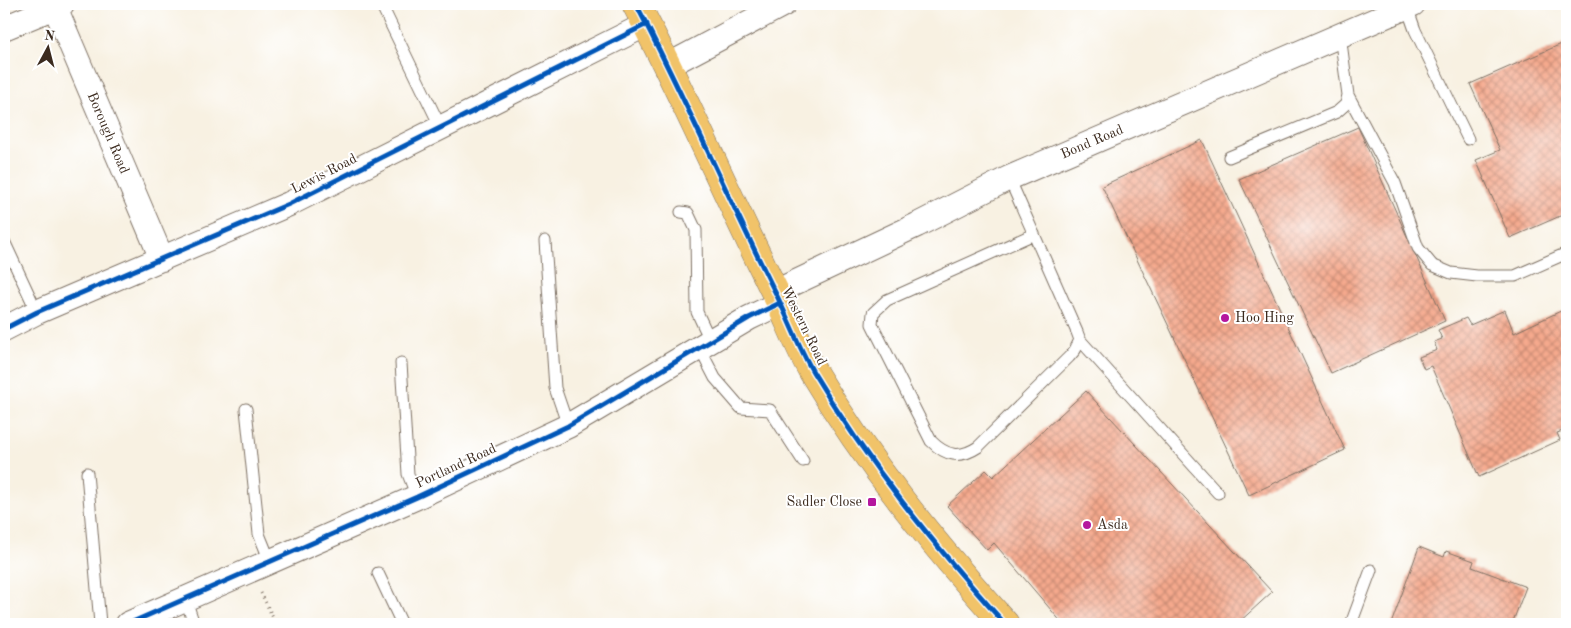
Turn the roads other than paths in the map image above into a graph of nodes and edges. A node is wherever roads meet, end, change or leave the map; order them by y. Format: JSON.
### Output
{"nodes":[{"id":1,"x":381,"y":4,"type":"edge"},
{"id":2,"x":784,"y":4,"type":"edge"},
{"id":3,"x":59,"y":5,"type":"edge"},
{"id":4,"x":1410,"y":5,"type":"edge"},
{"id":5,"x":642,"y":14,"type":"edge"},
{"id":6,"x":4,"y":28,"type":"edge"},
{"id":7,"x":1340,"y":36,"type":"junction"},
{"id":8,"x":667,"y":66,"type":"junction"},
{"id":9,"x":1348,"y":96,"type":"junction"},
{"id":10,"x":441,"y":128,"type":"junction"},
{"id":11,"x":1468,"y":139,"type":"dead end"},
{"id":12,"x":1229,"y":157,"type":"dead end"},
{"id":13,"x":1009,"y":178,"type":"junction"},
{"id":14,"x":681,"y":212,"type":"dead end"},
{"id":15,"x":1034,"y":234,"type":"junction"},
{"id":16,"x":4,"y":241,"type":"edge"},
{"id":17,"x":545,"y":241,"type":"dead end"},
{"id":18,"x":1567,"y":252,"type":"edge"},
{"id":19,"x":162,"y":259,"type":"junction"},
{"id":20,"x":778,"y":297,"type":"junction"},
{"id":21,"x":38,"y":312,"type":"junction"},
{"id":22,"x":4,"y":329,"type":"edge"},
{"id":23,"x":1078,"y":336,"type":"junction"},
{"id":24,"x":706,"y":345,"type":"junction"},
{"id":25,"x":401,"y":363,"type":"dead end"},
{"id":26,"x":246,"y":409,"type":"dead end"},
{"id":27,"x":568,"y":426,"type":"junction"},
{"id":28,"x":803,"y":461,"type":"dead end"},
{"id":29,"x":87,"y":473,"type":"dead end"},
{"id":30,"x":1218,"y":493,"type":"dead end"},
{"id":31,"x":418,"y":497,"type":"junction"},
{"id":32,"x":260,"y":566,"type":"junction"},
{"id":33,"x":1372,"y":570,"type":"dead end"},
{"id":34,"x":378,"y":573,"type":"dead end"},
{"id":35,"x":186,"y":600,"type":"junction"},
{"id":36,"x":100,"y":624,"type":"edge"},
{"id":37,"x":128,"y":624,"type":"edge"},
{"id":38,"x":194,"y":624,"type":"edge"},
{"id":39,"x":402,"y":624,"type":"edge"},
{"id":40,"x":1005,"y":624,"type":"edge"},
{"id":41,"x":1351,"y":624,"type":"edge"}],
"edges":[{"from":1,"to":10,"type":"lane"},
{"from":2,"to":8,"type":"street"},
{"from":3,"to":6,"type":"street"},
{"from":3,"to":19,"type":"street","name":"Borough Road"},
{"from":4,"to":7,"type":"street","name":"Bond Road"},
{"from":4,"to":11,"type":"lane"},
{"from":5,"to":8,"type":"main road","name":"Western Road"},
{"from":5,"to":10,"type":"street","name":"Lewis Road"},
{"from":7,"to":9,"type":"lane"},
{"from":7,"to":13,"type":"street","name":"Bond Road"},
{"from":8,"to":20,"type":"main road","name":"Western Road"},
{"from":9,"to":12,"type":"lane"},
{"from":9,"to":18,"type":"lane"},
{"from":10,"to":19,"type":"street","name":"Lewis Road"},
{"from":13,"to":15,"type":"lane"},
{"from":13,"to":20,"type":"street","name":"Bond Road"},
{"from":14,"to":24,"type":"lane"},
{"from":15,"to":23,"type":"lane"},
{"from":15,"to":23,"type":"lane"},
{"from":16,"to":21,"type":"lane"},
{"from":17,"to":27,"type":"lane"},
{"from":19,"to":21,"type":"street","name":"Lewis Road"},
{"from":20,"to":24,"type":"street","name":"Portland Road"},
{"from":20,"to":40,"type":"main road","name":"Western Road"},
{"from":21,"to":22,"type":"street","name":"Lewis Road"},
{"from":23,"to":30,"type":"lane"},
{"from":24,"to":27,"type":"street","name":"Portland Road"},
{"from":24,"to":28,"type":"lane"},
{"from":25,"to":31,"type":"lane"},
{"from":26,"to":32,"type":"lane"},
{"from":27,"to":31,"type":"street","name":"Portland Road"},
{"from":29,"to":36,"type":"lane"},
{"from":31,"to":32,"type":"street","name":"Portland Road"},
{"from":32,"to":35,"type":"street","name":"Portland Road"},
{"from":33,"to":41,"type":"lane"},
{"from":34,"to":39,"type":"lane"},
{"from":35,"to":37,"type":"street","name":"Portland Road"},
{"from":35,"to":38,"type":"lane"}]}
